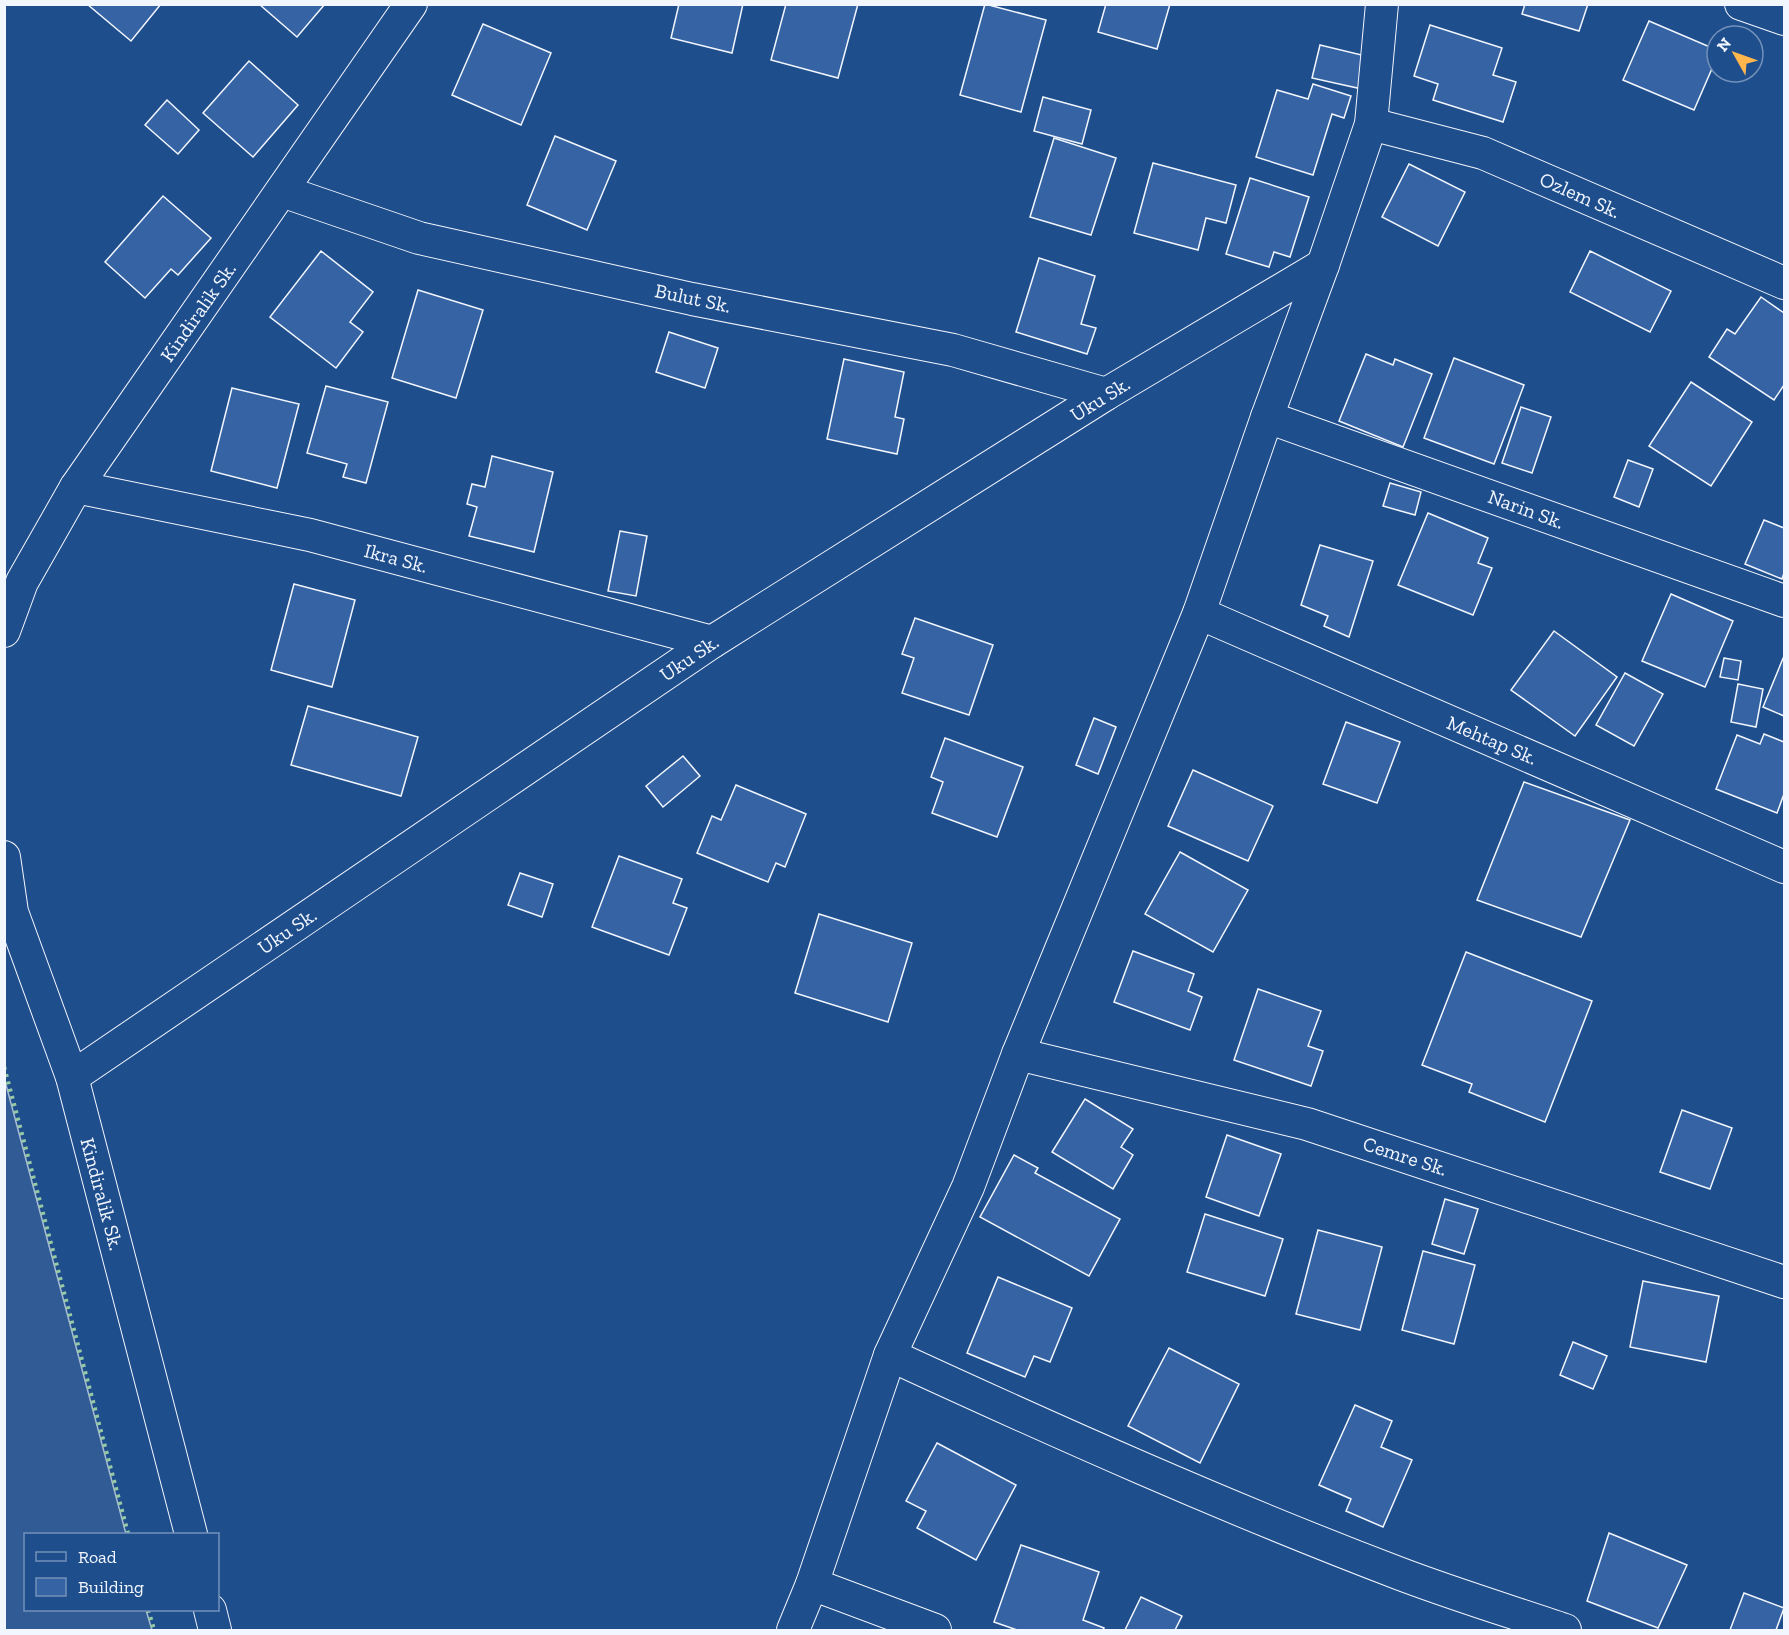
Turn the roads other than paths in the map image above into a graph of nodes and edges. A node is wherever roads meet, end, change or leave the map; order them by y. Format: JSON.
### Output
{"nodes":[{"id":1,"x":411,"y":4,"type":"edge"},
{"id":2,"x":1382,"y":4,"type":"edge"},
{"id":3,"x":1740,"y":4,"type":"edge"},
{"id":4,"x":1785,"y":20,"type":"edge"},
{"id":5,"x":1371,"y":124,"type":"junction"},
{"id":6,"x":282,"y":191,"type":"junction"},
{"id":7,"x":1323,"y":265,"type":"junction"},
{"id":8,"x":1785,"y":283,"type":"edge"},
{"id":9,"x":1106,"y":394,"type":"junction"},
{"id":10,"x":1267,"y":417,"type":"junction"},
{"id":11,"x":76,"y":487,"type":"junction"},
{"id":12,"x":1785,"y":601,"type":"edge"},
{"id":13,"x":1199,"y":613,"type":"junction"},
{"id":14,"x":4,"y":631,"type":"edge"},
{"id":15,"x":712,"y":642,"type":"junction"},
{"id":16,"x":4,"y":857,"type":"edge"},
{"id":17,"x":1785,"y":867,"type":"edge"},
{"id":18,"x":1018,"y":1054,"type":"junction"},
{"id":19,"x":72,"y":1077,"type":"junction"},
{"id":20,"x":1785,"y":1282,"type":"edge"},
{"id":21,"x":890,"y":1355,"type":"junction"},
{"id":22,"x":190,"y":1533,"type":"edge"},
{"id":23,"x":812,"y":1584,"type":"junction"},
{"id":24,"x":210,"y":1611,"type":"edge"},
{"id":25,"x":215,"y":1630,"type":"edge"},
{"id":26,"x":793,"y":1630,"type":"edge"},
{"id":27,"x":935,"y":1630,"type":"edge"},
{"id":28,"x":1565,"y":1630,"type":"edge"}],
"edges":[{"from":1,"to":6,"type":"street","name":"Kindiralik Sk."},
{"from":2,"to":5,"type":"street"},
{"from":3,"to":4,"type":"street"},
{"from":5,"to":7,"type":"street"},
{"from":5,"to":8,"type":"street","name":"Ozlem Sk."},
{"from":6,"to":9,"type":"street","name":"Bulut Sk."},
{"from":6,"to":11,"type":"street","name":"Kindiralik Sk."},
{"from":7,"to":9,"type":"street","name":"Uku Sk."},
{"from":7,"to":10,"type":"street"},
{"from":9,"to":15,"type":"street","name":"Uku Sk."},
{"from":10,"to":12,"type":"street","name":"Narin Sk."},
{"from":10,"to":13,"type":"street"},
{"from":11,"to":14,"type":"street","name":"Kindiralik Sk."},
{"from":11,"to":15,"type":"street","name":"Ikra Sk."},
{"from":13,"to":17,"type":"street","name":"Mehtap Sk."},
{"from":13,"to":18,"type":"street"},
{"from":15,"to":19,"type":"street","name":"Uku Sk."},
{"from":16,"to":19,"type":"street","name":"Kindiralik Sk."},
{"from":18,"to":20,"type":"street","name":"Cemre Sk."},
{"from":18,"to":21,"type":"street"},
{"from":19,"to":22,"type":"street","name":"Kindiralik Sk."},
{"from":21,"to":23,"type":"street"},
{"from":21,"to":28,"type":"street"},
{"from":23,"to":26,"type":"street"},
{"from":23,"to":27,"type":"street"},
{"from":24,"to":25,"type":"street"}]}
